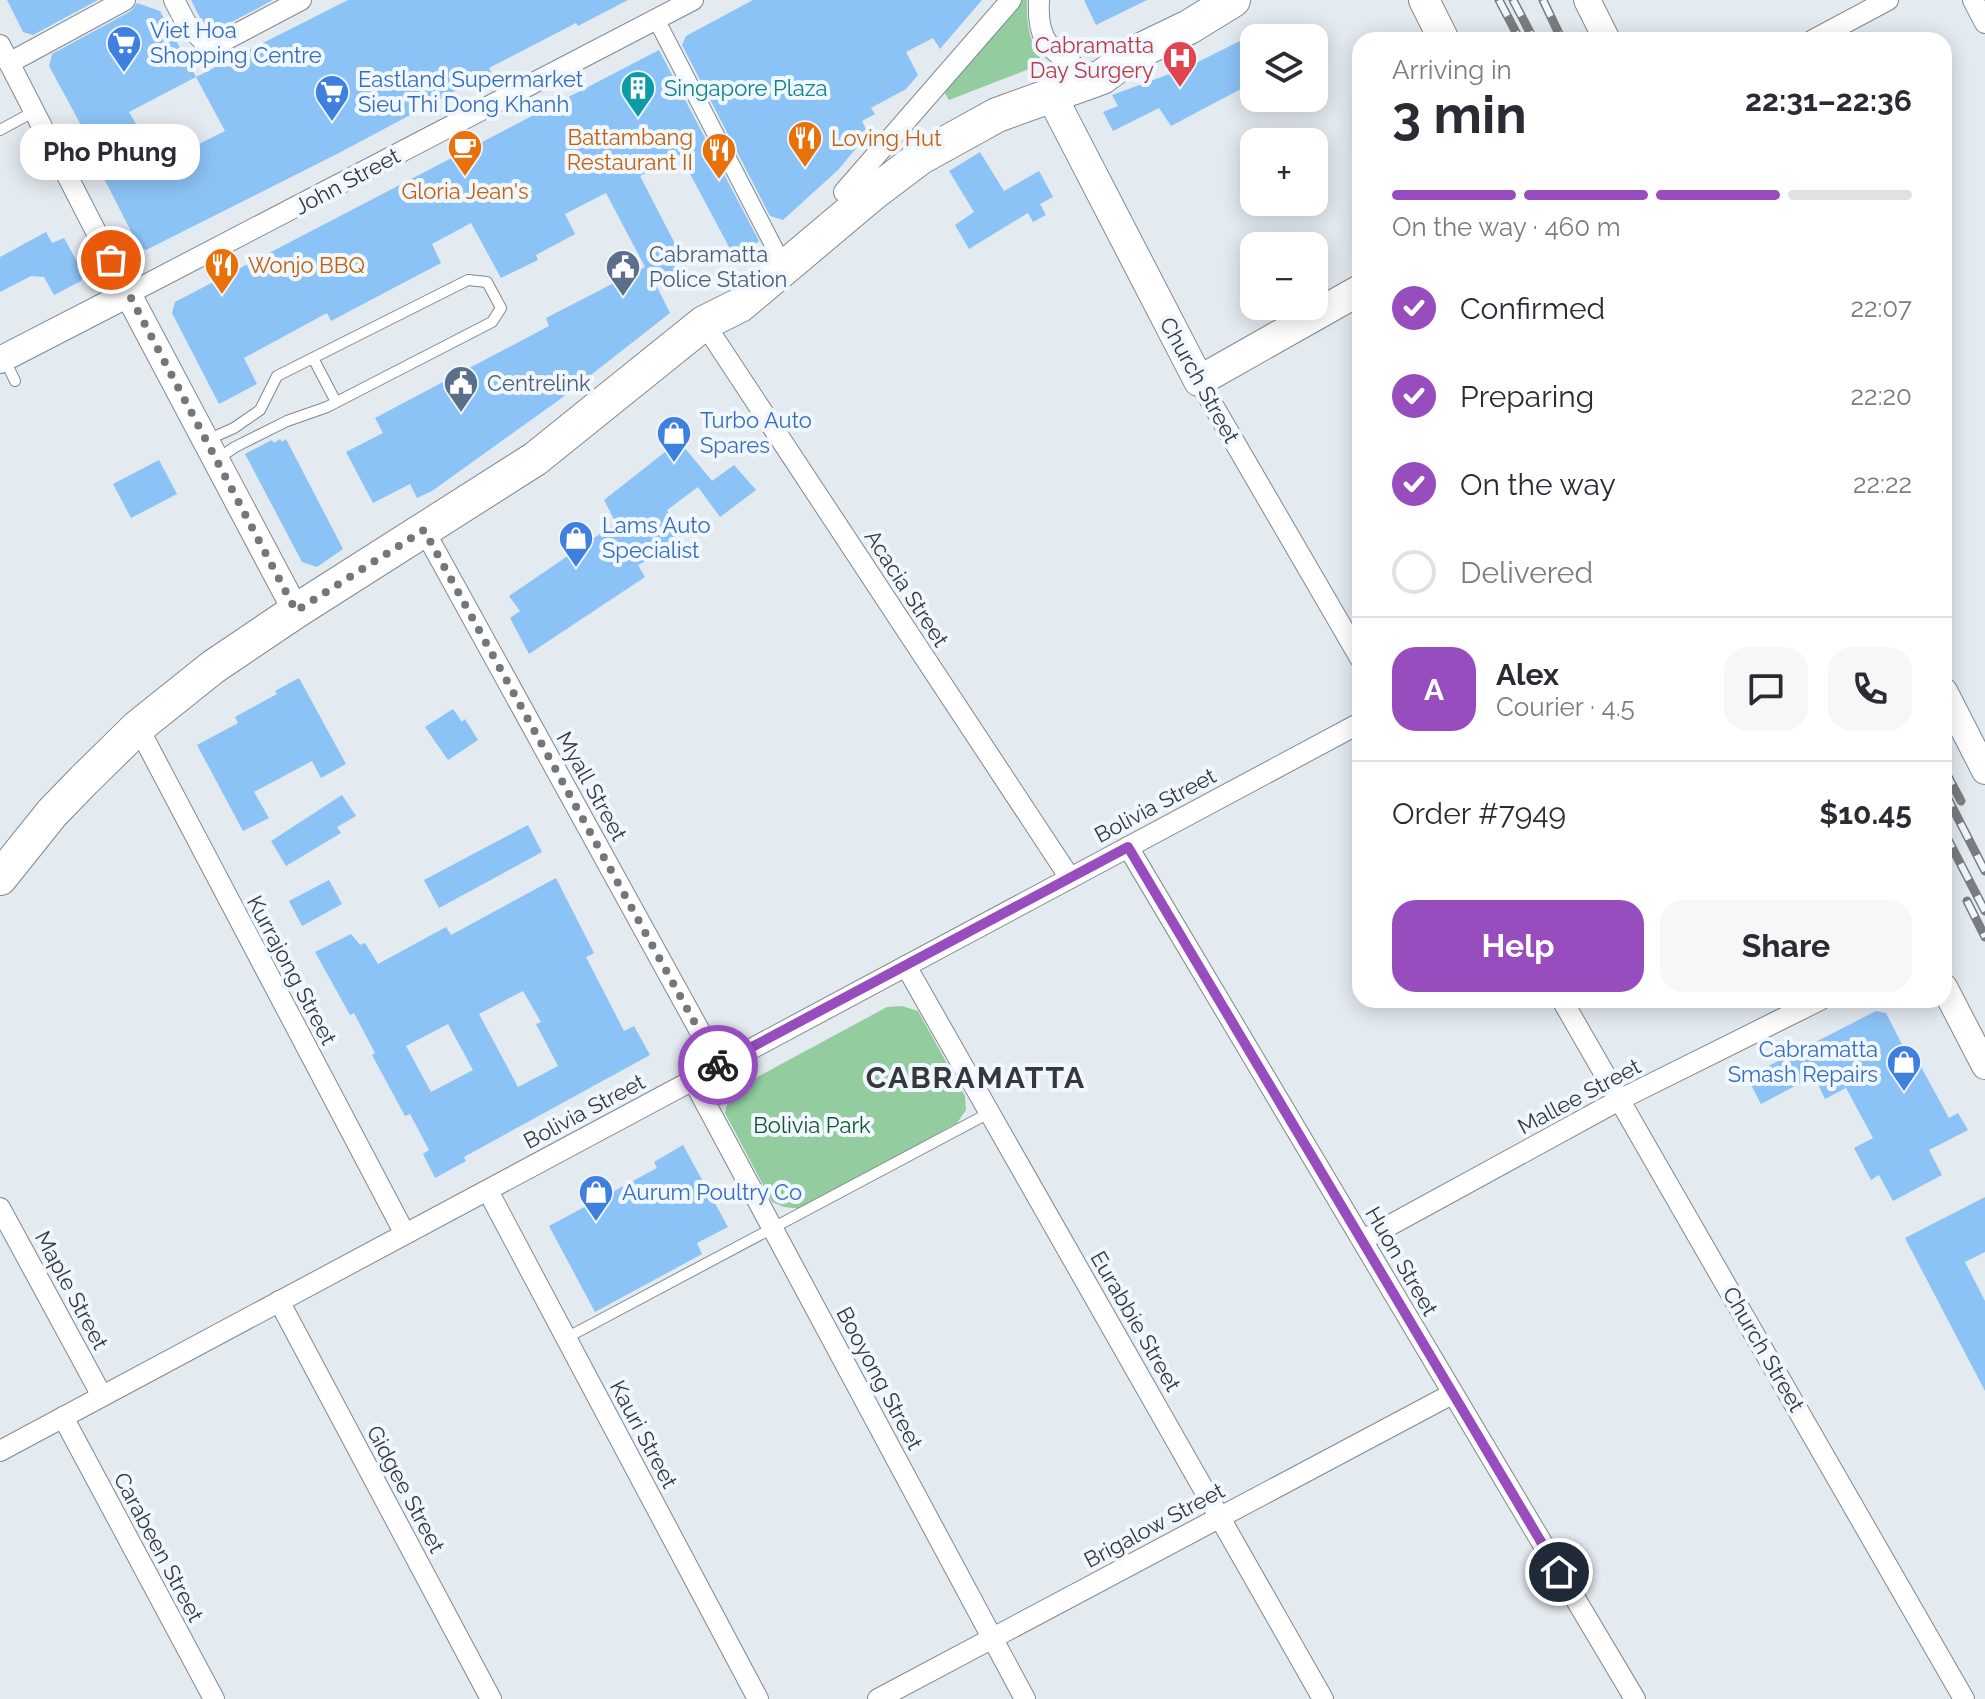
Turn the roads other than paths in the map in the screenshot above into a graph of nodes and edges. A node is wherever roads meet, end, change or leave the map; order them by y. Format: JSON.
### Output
{"nodes":[{"id":1,"x":125,"y":0,"type":"edge"},
{"id":2,"x":174,"y":0,"type":"edge"},
{"id":3,"x":301,"y":0,"type":"edge"},
{"id":4,"x":693,"y":0,"type":"edge"},
{"id":5,"x":1011,"y":0,"type":"edge"},
{"id":6,"x":1039,"y":0,"type":"edge"},
{"id":7,"x":1233,"y":0,"type":"edge"},
{"id":8,"x":1424,"y":0,"type":"edge"},
{"id":9,"x":1587,"y":0,"type":"edge"},
{"id":10,"x":1888,"y":0,"type":"edge"},
{"id":11,"x":1973,"y":0,"type":"edge"},
{"id":12,"x":656,"y":19,"type":"junction"},
{"id":13,"x":1985,"y":23,"type":"edge"},
{"id":14,"x":1440,"y":32,"type":"edge"},
{"id":15,"x":1603,"y":32,"type":"edge"},
{"id":16,"x":1828,"y":32,"type":"edge"},
{"id":17,"x":5,"y":54,"type":"edge"},
{"id":18,"x":1133,"y":54,"type":"junction"},
{"id":19,"x":1073,"y":65,"type":"junction"},
{"id":20,"x":1051,"y":95,"type":"junction"},
{"id":21,"x":35,"y":111,"type":"junction"},
{"id":22,"x":0,"y":130,"type":"edge"},
{"id":23,"x":844,"y":192,"type":"junction"},
{"id":24,"x":776,"y":251,"type":"junction"},
{"id":25,"x":128,"y":294,"type":"junction"},
{"id":26,"x":1352,"y":295,"type":"edge"},
{"id":27,"x":704,"y":323,"type":"junction"},
{"id":28,"x":313,"y":358,"type":"junction"},
{"id":29,"x":6,"y":366,"type":"edge"},
{"id":30,"x":1199,"y":381,"type":"junction"},
{"id":31,"x":336,"y":402,"type":"junction"},
{"id":32,"x":210,"y":451,"type":"junction"},
{"id":33,"x":424,"y":530,"type":"junction"},
{"id":34,"x":296,"y":611,"type":"junction"},
{"id":35,"x":1352,"y":644,"type":"edge"},
{"id":36,"x":1952,"y":707,"type":"edge"},
{"id":37,"x":138,"y":727,"type":"junction"},
{"id":38,"x":1352,"y":727,"type":"edge"},
{"id":39,"x":1985,"y":771,"type":"edge"},
{"id":40,"x":1128,"y":847,"type":"junction"},
{"id":41,"x":0,"y":878,"type":"edge"},
{"id":42,"x":1070,"y":878,"type":"junction"},
{"id":43,"x":906,"y":966,"type":"junction"},
{"id":44,"x":1952,"y":1002,"type":"edge"},
{"id":45,"x":1567,"y":1008,"type":"edge"},
{"id":46,"x":1804,"y":1008,"type":"edge"},
{"id":47,"x":719,"y":1066,"type":"junction"},
{"id":48,"x":1985,"y":1066,"type":"edge"},
{"id":49,"x":693,"y":1080,"type":"junction"},
{"id":50,"x":1621,"y":1099,"type":"junction"},
{"id":51,"x":989,"y":1113,"type":"junction"},
{"id":52,"x":488,"y":1191,"type":"junction"},
{"id":53,"x":0,"y":1208,"type":"edge"},
{"id":54,"x":771,"y":1227,"type":"junction"},
{"id":55,"x":405,"y":1234,"type":"junction"},
{"id":56,"x":1363,"y":1240,"type":"junction"},
{"id":57,"x":279,"y":1301,"type":"junction"},
{"id":58,"x":566,"y":1338,"type":"junction"},
{"id":59,"x":1452,"y":1394,"type":"junction"},
{"id":60,"x":102,"y":1396,"type":"junction"},
{"id":61,"x":63,"y":1417,"type":"junction"},
{"id":62,"x":0,"y":1451,"type":"edge"},
{"id":63,"x":1220,"y":1517,"type":"junction"},
{"id":64,"x":992,"y":1638,"type":"junction"},
{"id":65,"x":214,"y":1699,"type":"edge"},
{"id":66,"x":491,"y":1699,"type":"edge"},
{"id":67,"x":758,"y":1699,"type":"edge"},
{"id":68,"x":878,"y":1699,"type":"edge"},
{"id":69,"x":1025,"y":1699,"type":"edge"},
{"id":70,"x":1323,"y":1699,"type":"edge"},
{"id":71,"x":1635,"y":1699,"type":"edge"},
{"id":72,"x":1964,"y":1699,"type":"edge"}],
"edges":[{"from":1,"to":17,"type":"street"},
{"from":2,"to":3,"type":"street"},
{"from":4,"to":12,"type":"street","name":"John Street"},
{"from":5,"to":23,"type":"street"},
{"from":6,"to":19,"type":"street"},
{"from":7,"to":18,"type":"main road"},
{"from":8,"to":14,"type":"main road"},
{"from":9,"to":15,"type":"street"},
{"from":10,"to":16,"type":"street"},
{"from":11,"to":13,"type":"street"},
{"from":12,"to":24,"type":"street"},
{"from":12,"to":25,"type":"street","name":"John Street"},
{"from":17,"to":21,"type":"street"},
{"from":18,"to":19,"type":"main road"},
{"from":18,"to":20,"type":"main road"},
{"from":19,"to":23,"type":"main road"},
{"from":20,"to":27,"type":"main road"},
{"from":20,"to":30,"type":"main road","name":"Church Street"},
{"from":21,"to":22,"type":"lane"},
{"from":21,"to":25,"type":"street"},
{"from":23,"to":24,"type":"main road"},
{"from":24,"to":27,"type":"main road"},
{"from":25,"to":29,"type":"street","name":"John Street"},
{"from":25,"to":32,"type":"street"},
{"from":26,"to":30,"type":"main road"},
{"from":27,"to":33,"type":"main road"},
{"from":27,"to":42,"type":"street","name":"Acacia Street"},
{"from":28,"to":31,"type":"lane"},
{"from":28,"to":31,"type":"lane"},
{"from":28,"to":32,"type":"lane"},
{"from":30,"to":35,"type":"street","name":"Church Street"},
{"from":31,"to":32,"type":"lane"},
{"from":32,"to":34,"type":"street"},
{"from":33,"to":34,"type":"main road"},
{"from":33,"to":47,"type":"street","name":"Myall Street"},
{"from":34,"to":37,"type":"main road"},
{"from":36,"to":39,"type":"street"},
{"from":37,"to":41,"type":"main road"},
{"from":37,"to":55,"type":"street","name":"Kurrajong Street"},
{"from":38,"to":40,"type":"street","name":"Bolivia Street"},
{"from":40,"to":42,"type":"street","name":"Bolivia Street"},
{"from":40,"to":56,"type":"street","name":"Huon Street"},
{"from":42,"to":43,"type":"street","name":"Bolivia Street"},
{"from":43,"to":47,"type":"street","name":"Bolivia Street"},
{"from":43,"to":51,"type":"street","name":"Eurabbie Street"},
{"from":44,"to":48,"type":"street"},
{"from":45,"to":50,"type":"street","name":"Church Street"},
{"from":46,"to":50,"type":"street","name":"Mallee Street"},
{"from":47,"to":49,"type":"street","name":"Bolivia Street"},
{"from":49,"to":52,"type":"street","name":"Bolivia Street"},
{"from":49,"to":54,"type":"street","name":"Booyong Street"},
{"from":50,"to":56,"type":"street","name":"Mallee Street"},
{"from":50,"to":72,"type":"street","name":"Church Street"},
{"from":51,"to":54,"type":"lane"},
{"from":51,"to":63,"type":"street","name":"Eurabbie Street"},
{"from":52,"to":55,"type":"street","name":"Bolivia Street"},
{"from":52,"to":58,"type":"street","name":"Kauri Street"},
{"from":53,"to":60,"type":"street","name":"Maple Street"},
{"from":54,"to":58,"type":"lane"},
{"from":54,"to":64,"type":"street","name":"Booyong Street"},
{"from":55,"to":57,"type":"street","name":"Bolivia Street"},
{"from":56,"to":59,"type":"street","name":"Huon Street"},
{"from":57,"to":60,"type":"street","name":"Bolivia Street"},
{"from":57,"to":66,"type":"street","name":"Gidgee Street"},
{"from":58,"to":67,"type":"street","name":"Kauri Street"},
{"from":59,"to":63,"type":"street","name":"Brigalow Street"},
{"from":59,"to":71,"type":"street","name":"Huon Street"},
{"from":60,"to":61,"type":"street","name":"Bolivia Street"},
{"from":61,"to":62,"type":"street","name":"Bolivia Street"},
{"from":61,"to":65,"type":"street","name":"Carabeen Street"},
{"from":63,"to":64,"type":"street","name":"Brigalow Street"},
{"from":63,"to":70,"type":"street","name":"Eurabbie Street"},
{"from":64,"to":68,"type":"street","name":"Brigalow Street"},
{"from":64,"to":69,"type":"street","name":"Booyong Street"}]}
